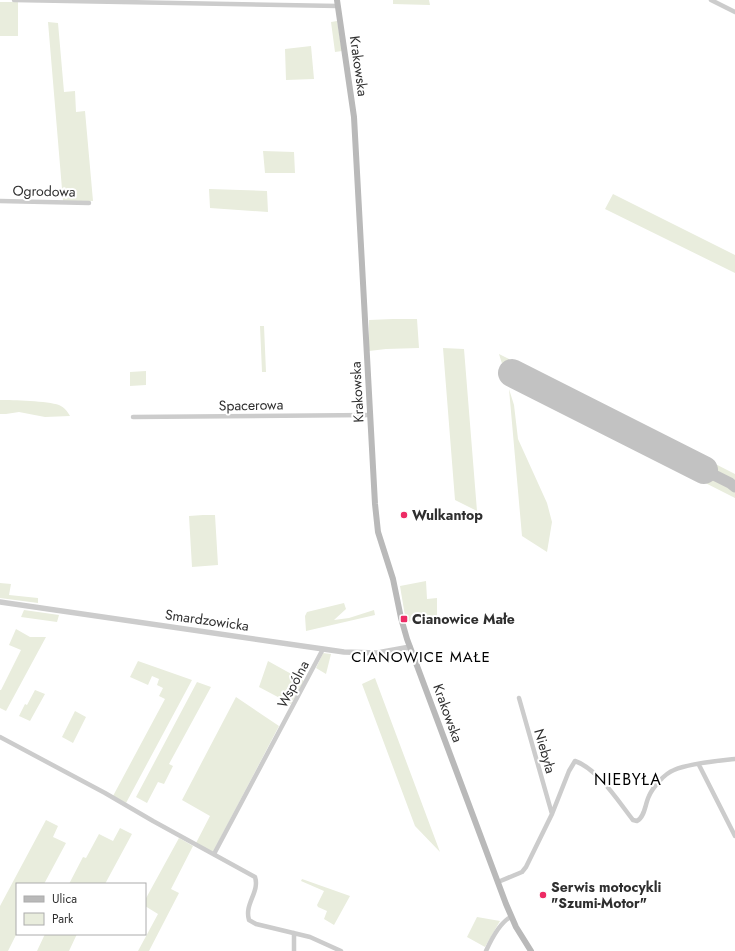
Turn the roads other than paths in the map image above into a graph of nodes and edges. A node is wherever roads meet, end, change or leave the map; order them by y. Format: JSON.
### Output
{"nodes":[{"id":1,"x":14,"y":0,"type":"edge"},
{"id":2,"x":712,"y":0,"type":"edge"},
{"id":3,"x":338,"y":3,"type":"edge"},
{"id":4,"x":735,"y":12,"type":"edge"},
{"id":5,"x":0,"y":201,"type":"edge"},
{"id":6,"x":89,"y":203,"type":"dead end"},
{"id":7,"x":370,"y":416,"type":"junction"},
{"id":8,"x":133,"y":417,"type":"dead end"},
{"id":9,"x":0,"y":602,"type":"edge"},
{"id":10,"x":410,"y":647,"type":"junction"},
{"id":11,"x":323,"y":649,"type":"junction"},
{"id":12,"x":519,"y":698,"type":"dead end"},
{"id":13,"x":0,"y":737,"type":"edge"},
{"id":14,"x":735,"y":759,"type":"edge"},
{"id":15,"x":699,"y":765,"type":"junction"},
{"id":16,"x":551,"y":812,"type":"junction"},
{"id":17,"x":735,"y":836,"type":"edge"},
{"id":18,"x":214,"y":854,"type":"junction"},
{"id":19,"x":498,"y":882,"type":"junction"},
{"id":20,"x":511,"y":917,"type":"junction"},
{"id":21,"x":294,"y":932,"type":"junction"},
{"id":22,"x":294,"y":951,"type":"edge"},
{"id":23,"x":341,"y":951,"type":"edge"},
{"id":24,"x":486,"y":951,"type":"edge"},
{"id":25,"x":531,"y":951,"type":"edge"}],
"edges":[{"from":1,"to":3,"type":"street"},
{"from":2,"to":4,"type":"street"},
{"from":3,"to":7,"type":"main road","name":"Krakowska"},
{"from":5,"to":6,"type":"street","name":"Ogrodowa"},
{"from":7,"to":8,"type":"street","name":"Spacerowa"},
{"from":7,"to":10,"type":"main road","name":"Krakowska"},
{"from":9,"to":11,"type":"street","name":"Smardzowicka"},
{"from":10,"to":11,"type":"street","name":"Smardzowicka"},
{"from":10,"to":19,"type":"main road","name":"Krakowska"},
{"from":11,"to":18,"type":"street","name":"Wspólna"},
{"from":12,"to":16,"type":"street","name":"Niebyła"},
{"from":13,"to":18,"type":"street"},
{"from":14,"to":15,"type":"street"},
{"from":15,"to":16,"type":"street"},
{"from":15,"to":17,"type":"street"},
{"from":16,"to":19,"type":"street"},
{"from":18,"to":21,"type":"street"},
{"from":19,"to":20,"type":"main road"},
{"from":20,"to":24,"type":"street"},
{"from":20,"to":25,"type":"main road"},
{"from":21,"to":22,"type":"street"},
{"from":21,"to":23,"type":"street"}]}
